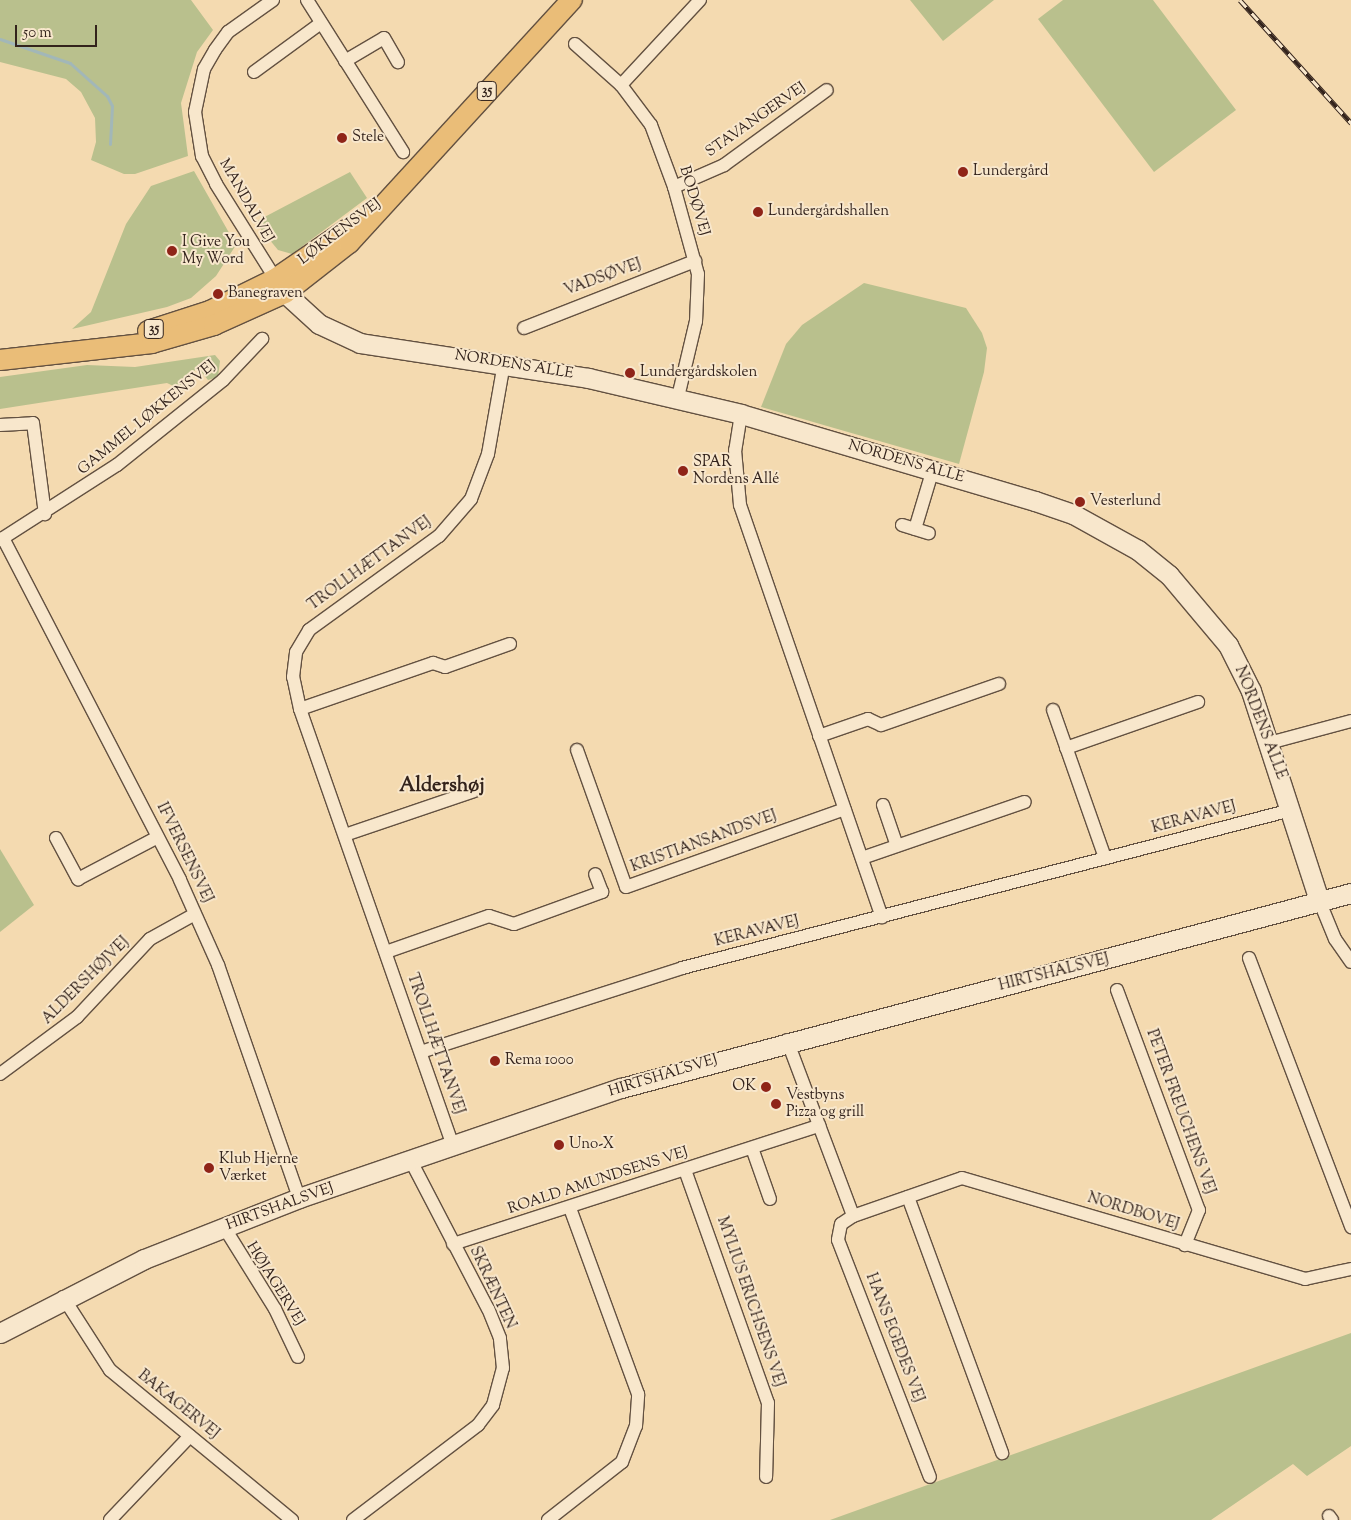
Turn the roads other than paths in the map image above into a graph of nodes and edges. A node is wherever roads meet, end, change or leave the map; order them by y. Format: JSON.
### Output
{"nodes":[{"id":1,"x":273,"y":0,"type":"edge"},
{"id":2,"x":307,"y":0,"type":"edge"},
{"id":3,"x":572,"y":0,"type":"edge"},
{"id":4,"x":700,"y":0,"type":"edge"},
{"id":5,"x":321,"y":23,"type":"junction"},
{"id":6,"x":575,"y":44,"type":"dead end"},
{"id":7,"x":345,"y":61,"type":"junction"},
{"id":8,"x":398,"y":62,"type":"dead end"},
{"id":9,"x":254,"y":72,"type":"dead end"},
{"id":10,"x":621,"y":84,"type":"junction"},
{"id":11,"x":827,"y":90,"type":"dead end"},
{"id":12,"x":404,"y":152,"type":"dead end"},
{"id":13,"x":674,"y":186,"type":"junction"},
{"id":14,"x":695,"y":262,"type":"junction"},
{"id":15,"x":280,"y":286,"type":"junction"},
{"id":16,"x":524,"y":328,"type":"dead end"},
{"id":17,"x":262,"y":339,"type":"dead end"},
{"id":18,"x":0,"y":360,"type":"edge"},
{"id":19,"x":504,"y":362,"type":"junction"},
{"id":20,"x":678,"y":397,"type":"junction"},
{"id":21,"x":741,"y":414,"type":"junction"},
{"id":22,"x":0,"y":425,"type":"edge"},
{"id":23,"x":933,"y":470,"type":"junction"},
{"id":24,"x":45,"y":514,"type":"junction"},
{"id":25,"x":902,"y":525,"type":"dead end"},
{"id":26,"x":915,"y":529,"type":"junction"},
{"id":27,"x":929,"y":533,"type":"dead end"},
{"id":28,"x":2,"y":539,"type":"edge"},
{"id":29,"x":510,"y":644,"type":"dead end"},
{"id":30,"x":998,"y":684,"type":"dead end"},
{"id":31,"x":1198,"y":702,"type":"dead end"},
{"id":32,"x":300,"y":710,"type":"junction"},
{"id":33,"x":1053,"y":710,"type":"dead end"},
{"id":34,"x":1351,"y":721,"type":"edge"},
{"id":35,"x":819,"y":736,"type":"junction"},
{"id":36,"x":1269,"y":743,"type":"junction"},
{"id":37,"x":1066,"y":748,"type":"junction"},
{"id":38,"x":577,"y":750,"type":"dead end"},
{"id":39,"x":474,"y":791,"type":"dead end"},
{"id":40,"x":1025,"y":802,"type":"dead end"},
{"id":41,"x":883,"y":806,"type":"dead end"},
{"id":42,"x":845,"y":810,"type":"junction"},
{"id":43,"x":1291,"y":810,"type":"junction"},
{"id":44,"x":345,"y":835,"type":"junction"},
{"id":45,"x":158,"y":837,"type":"junction"},
{"id":46,"x":56,"y":838,"type":"dead end"},
{"id":47,"x":897,"y":846,"type":"junction"},
{"id":48,"x":862,"y":858,"type":"junction"},
{"id":49,"x":1105,"y":858,"type":"junction"},
{"id":50,"x":596,"y":874,"type":"dead end"},
{"id":51,"x":1351,"y":893,"type":"edge"},
{"id":52,"x":1320,"y":900,"type":"junction"},
{"id":53,"x":195,"y":914,"type":"junction"},
{"id":54,"x":882,"y":916,"type":"junction"},
{"id":55,"x":386,"y":952,"type":"junction"},
{"id":56,"x":1249,"y":958,"type":"dead end"},
{"id":57,"x":1351,"y":962,"type":"edge"},
{"id":58,"x":1118,"y":990,"type":"dead end"},
{"id":59,"x":787,"y":1040,"type":"junction"},
{"id":60,"x":421,"y":1052,"type":"junction"},
{"id":61,"x":0,"y":1074,"type":"edge"},
{"id":62,"x":819,"y":1126,"type":"junction"},
{"id":63,"x":453,"y":1146,"type":"junction"},
{"id":64,"x":752,"y":1148,"type":"junction"},
{"id":65,"x":411,"y":1161,"type":"junction"},
{"id":66,"x":685,"y":1170,"type":"junction"},
{"id":67,"x":908,"y":1197,"type":"junction"},
{"id":68,"x":300,"y":1198,"type":"junction"},
{"id":69,"x":770,"y":1199,"type":"dead end"},
{"id":70,"x":570,"y":1208,"type":"junction"},
{"id":71,"x":853,"y":1216,"type":"junction"},
{"id":72,"x":224,"y":1227,"type":"junction"},
{"id":73,"x":1351,"y":1228,"type":"edge"},
{"id":74,"x":453,"y":1244,"type":"junction"},
{"id":75,"x":1185,"y":1244,"type":"junction"},
{"id":76,"x":1351,"y":1269,"type":"edge"},
{"id":77,"x":63,"y":1297,"type":"junction"},
{"id":78,"x":0,"y":1333,"type":"edge"},
{"id":79,"x":298,"y":1357,"type":"dead end"},
{"id":80,"x":190,"y":1436,"type":"junction"},
{"id":81,"x":1002,"y":1453,"type":"dead end"},
{"id":82,"x":766,"y":1477,"type":"dead end"},
{"id":83,"x":930,"y":1477,"type":"dead end"},
{"id":84,"x":110,"y":1520,"type":"edge"},
{"id":85,"x":292,"y":1520,"type":"edge"},
{"id":86,"x":352,"y":1520,"type":"edge"},
{"id":87,"x":548,"y":1520,"type":"edge"}],
"edges":[{"from":1,"to":15,"type":"street","name":"MANDALVEJ"},
{"from":2,"to":5,"type":"street"},
{"from":3,"to":15,"type":"main road","name":"LØKKENSVEJ","number":"35"},
{"from":4,"to":10,"type":"street"},
{"from":5,"to":7,"type":"street"},
{"from":5,"to":9,"type":"street"},
{"from":6,"to":10,"type":"street","name":"BODØVEJ"},
{"from":7,"to":8,"type":"street"},
{"from":7,"to":12,"type":"street"},
{"from":10,"to":13,"type":"street","name":"BODØVEJ"},
{"from":11,"to":13,"type":"street","name":"STAVANGERVEJ"},
{"from":13,"to":14,"type":"street","name":"BODØVEJ"},
{"from":14,"to":16,"type":"street","name":"VADSØVEJ"},
{"from":14,"to":20,"type":"street","name":"BODØVEJ"},
{"from":15,"to":18,"type":"main road","number":"35"},
{"from":15,"to":19,"type":"street","name":"NORDENS ALLE"},
{"from":17,"to":24,"type":"street","name":"GAMMEL LØKKENSVEJ"},
{"from":19,"to":20,"type":"street","name":"NORDENS ALLE"},
{"from":19,"to":32,"type":"street","name":"TROLLHÆTTANVEJ"},
{"from":20,"to":21,"type":"street","name":"NORDENS ALLE"},
{"from":21,"to":23,"type":"street","name":"NORDENS ALLE"},
{"from":21,"to":35,"type":"street"},
{"from":22,"to":24,"type":"street"},
{"from":23,"to":26,"type":"street"},
{"from":23,"to":36,"type":"street","name":"NORDENS ALLE"},
{"from":24,"to":28,"type":"street","name":"GAMMEL LØKKENSVEJ"},
{"from":25,"to":26,"type":"street"},
{"from":26,"to":27,"type":"street"},
{"from":28,"to":45,"type":"street","name":"IFVERSENSVEJ"},
{"from":29,"to":32,"type":"street"},
{"from":30,"to":35,"type":"street"},
{"from":31,"to":37,"type":"street"},
{"from":32,"to":44,"type":"street","name":"TROLLHÆTTANVEJ"},
{"from":33,"to":37,"type":"street"},
{"from":34,"to":36,"type":"street"},
{"from":35,"to":42,"type":"street"},
{"from":36,"to":43,"type":"street","name":"NORDENS ALLE"},
{"from":37,"to":49,"type":"street"},
{"from":38,"to":42,"type":"street","name":"KRISTIANSANDSVEJ"},
{"from":39,"to":44,"type":"street"},
{"from":40,"to":47,"type":"street"},
{"from":41,"to":47,"type":"street"},
{"from":42,"to":48,"type":"street"},
{"from":43,"to":49,"type":"street","name":"KERAVAVEJ"},
{"from":43,"to":52,"type":"street","name":"NORDENS ALLE"},
{"from":44,"to":55,"type":"street","name":"TROLLHÆTTANVEJ"},
{"from":45,"to":46,"type":"street"},
{"from":45,"to":53,"type":"street","name":"IFVERSENSVEJ"},
{"from":47,"to":48,"type":"street"},
{"from":48,"to":54,"type":"street"},
{"from":49,"to":54,"type":"street","name":"KERAVAVEJ"},
{"from":50,"to":55,"type":"street"},
{"from":51,"to":52,"type":"street","name":"HIRTSHALSVEJ"},
{"from":52,"to":57,"type":"street"},
{"from":52,"to":59,"type":"street","name":"HIRTSHALSVEJ"},
{"from":53,"to":61,"type":"street","name":"ALDERSHØJVEJ"},
{"from":53,"to":68,"type":"street","name":"IFVERSENSVEJ"},
{"from":54,"to":60,"type":"street","name":"KERAVAVEJ"},
{"from":55,"to":60,"type":"street","name":"TROLLHÆTTANVEJ"},
{"from":56,"to":73,"type":"street"},
{"from":58,"to":75,"type":"street","name":"PETER FREUCHENS VEJ"},
{"from":59,"to":62,"type":"street"},
{"from":59,"to":63,"type":"street","name":"HIRTSHALSVEJ"},
{"from":60,"to":63,"type":"street","name":"TROLLHÆTTANVEJ"},
{"from":62,"to":64,"type":"street","name":"ROALD AMUNDSENS VEJ"},
{"from":62,"to":71,"type":"street"},
{"from":63,"to":65,"type":"street","name":"HIRTSHALSVEJ"},
{"from":64,"to":66,"type":"street","name":"ROALD AMUNDSENS VEJ"},
{"from":64,"to":69,"type":"street"},
{"from":65,"to":68,"type":"street","name":"HIRTSHALSVEJ"},
{"from":65,"to":74,"type":"street","name":"SKRÆNTEN"},
{"from":66,"to":70,"type":"street","name":"ROALD AMUNDSENS VEJ"},
{"from":66,"to":82,"type":"street","name":"MYLIUS ERICHSENS VEJ"},
{"from":67,"to":71,"type":"street","name":"NORDBOVEJ"},
{"from":67,"to":75,"type":"street","name":"NORDBOVEJ"},
{"from":67,"to":81,"type":"street"},
{"from":68,"to":72,"type":"street","name":"HIRTSHALSVEJ"},
{"from":70,"to":74,"type":"street","name":"ROALD AMUNDSENS VEJ"},
{"from":70,"to":87,"type":"street"},
{"from":71,"to":83,"type":"street","name":"HANS EGEDES VEJ"},
{"from":72,"to":77,"type":"street","name":"HIRTSHALSVEJ"},
{"from":72,"to":79,"type":"street","name":"HØJAGERVEJ"},
{"from":74,"to":86,"type":"street","name":"SKRÆNTEN"},
{"from":75,"to":76,"type":"street","name":"NORDBOVEJ"},
{"from":77,"to":78,"type":"street","name":"HIRTSHALSVEJ"},
{"from":77,"to":80,"type":"street","name":"BAKAGERVEJ"},
{"from":80,"to":84,"type":"street"},
{"from":80,"to":85,"type":"street","name":"BAKAGERVEJ"}]}
